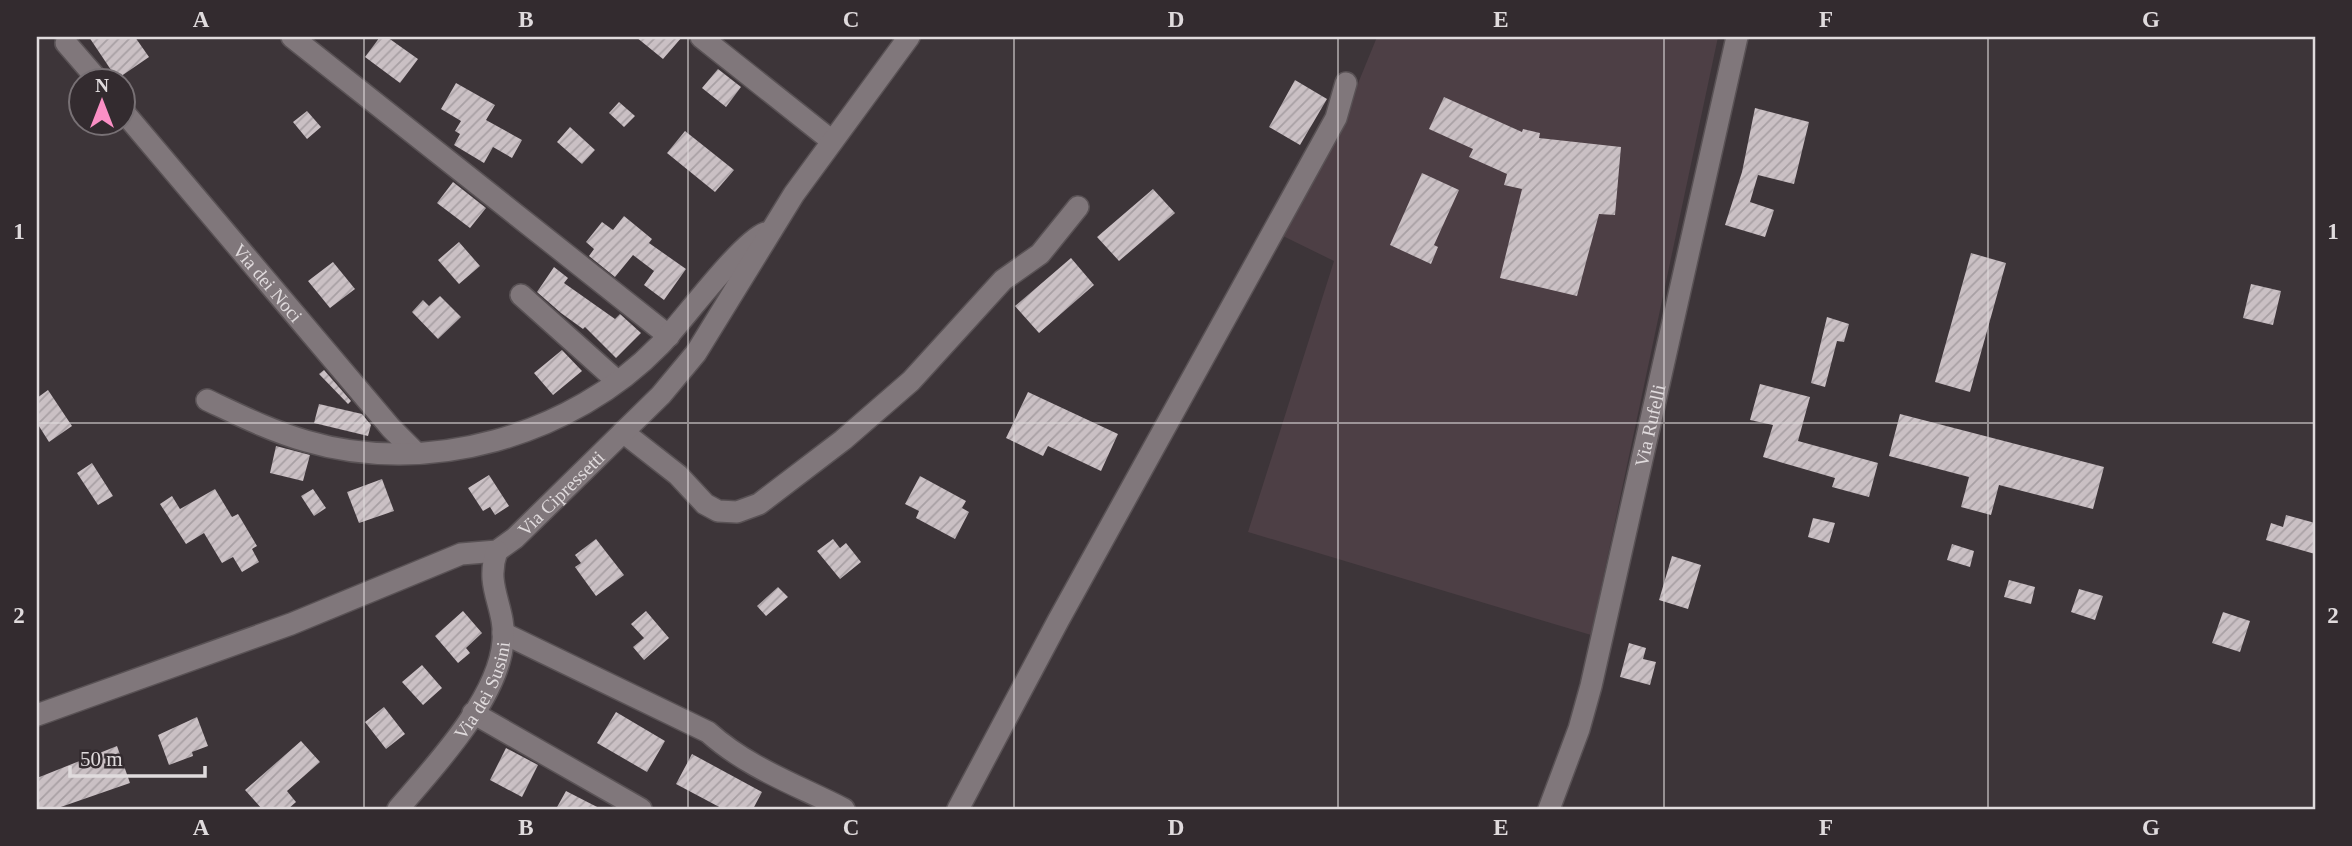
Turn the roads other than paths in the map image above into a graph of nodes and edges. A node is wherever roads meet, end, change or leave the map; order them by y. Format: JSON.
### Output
{"nodes":[{"id":1,"x":292,"y":37,"type":"edge"},
{"id":2,"x":701,"y":37,"type":"edge"},
{"id":3,"x":909,"y":37,"type":"edge"},
{"id":4,"x":1737,"y":37,"type":"edge"},
{"id":5,"x":66,"y":43,"type":"dead end"},
{"id":6,"x":86,"y":66,"type":"edge"},
{"id":7,"x":1346,"y":83,"type":"dead end"},
{"id":8,"x":136,"y":127,"type":"edge"},
{"id":9,"x":832,"y":141,"type":"junction"},
{"id":10,"x":1078,"y":207,"type":"dead end"},
{"id":11,"x":770,"y":232,"type":"junction"},
{"id":12,"x":521,"y":295,"type":"dead end"},
{"id":13,"x":669,"y":336,"type":"junction"},
{"id":14,"x":617,"y":381,"type":"junction"},
{"id":15,"x":207,"y":400,"type":"dead end"},
{"id":16,"x":623,"y":432,"type":"junction"},
{"id":17,"x":416,"y":453,"type":"junction"},
{"id":18,"x":497,"y":551,"type":"junction"},
{"id":19,"x":503,"y":633,"type":"junction"},
{"id":20,"x":473,"y":713,"type":"junction"},
{"id":21,"x":37,"y":715,"type":"edge"},
{"id":22,"x":398,"y":809,"type":"edge"},
{"id":23,"x":641,"y":809,"type":"edge"},
{"id":24,"x":844,"y":809,"type":"edge"},
{"id":25,"x":958,"y":809,"type":"edge"},
{"id":26,"x":1549,"y":809,"type":"edge"}],
"edges":[{"from":1,"to":13,"type":"street"},
{"from":2,"to":9,"type":"street"},
{"from":3,"to":9,"type":"street","name":"Via Cipressetti"},
{"from":4,"to":26,"type":"street","name":"Via Rufelli"},
{"from":5,"to":6,"type":"street"},
{"from":7,"to":25,"type":"street"},
{"from":8,"to":17,"type":"street","name":"Via dei Noci"},
{"from":9,"to":11,"type":"street","name":"Via Cipressetti"},
{"from":10,"to":16,"type":"street"},
{"from":11,"to":13,"type":"street"},
{"from":11,"to":16,"type":"street","name":"Via Cipressetti"},
{"from":12,"to":14,"type":"street"},
{"from":13,"to":14,"type":"street"},
{"from":14,"to":17,"type":"street"},
{"from":15,"to":17,"type":"street"},
{"from":16,"to":18,"type":"street","name":"Via Cipressetti"},
{"from":18,"to":19,"type":"street","name":"Via dei Susini"},
{"from":18,"to":21,"type":"street"},
{"from":19,"to":20,"type":"street","name":"Via dei Susini"},
{"from":19,"to":24,"type":"street"},
{"from":20,"to":22,"type":"street","name":"Via dei Susini"},
{"from":20,"to":23,"type":"street"}]}
